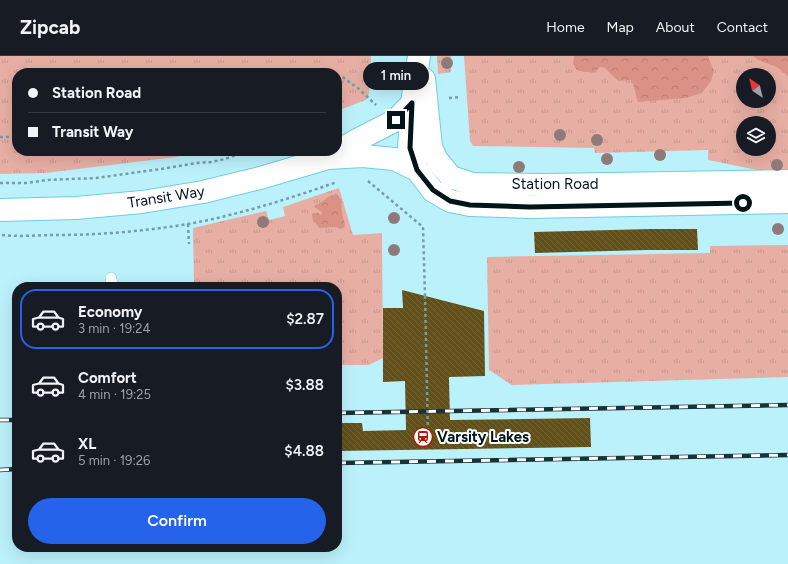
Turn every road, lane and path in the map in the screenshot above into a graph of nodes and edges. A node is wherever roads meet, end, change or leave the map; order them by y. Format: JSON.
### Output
{"nodes":[{"id":1,"x":420,"y":56,"type":"edge"},
{"id":2,"x":342,"y":77,"type":"edge"},
{"id":3,"x":412,"y":103,"type":"junction"},
{"id":4,"x":378,"y":106,"type":"dead end"},
{"id":5,"x":0,"y":137,"type":"edge"},
{"id":6,"x":12,"y":137,"type":"edge"},
{"id":7,"x":342,"y":149,"type":"edge"},
{"id":8,"x":233,"y":156,"type":"edge"},
{"id":9,"x":331,"y":156,"type":"edge"},
{"id":10,"x":328,"y":158,"type":"junction"},
{"id":11,"x":417,"y":170,"type":"junction"},
{"id":12,"x":366,"y":179,"type":"dead end"},
{"id":13,"x":342,"y":181,"type":"dead end"},
{"id":14,"x":788,"y":181,"type":"edge"},
{"id":15,"x":0,"y":183,"type":"edge"},
{"id":16,"x":788,"y":202,"type":"edge"},
{"id":17,"x":0,"y":210,"type":"edge"},
{"id":18,"x":188,"y":224,"type":"junction"},
{"id":19,"x":0,"y":235,"type":"edge"},
{"id":20,"x":189,"y":244,"type":"dead end"},
{"id":21,"x":428,"y":437,"type":"dead end"}],
"edges":[{"from":1,"to":3,"type":"street","name":"Station Road"},
{"from":1,"to":14,"type":"street","name":"Station Road"},
{"from":2,"to":4,"type":"path"},
{"from":3,"to":7,"type":"street","name":"Transit Way"},
{"from":3,"to":11,"type":"street","name":"Station Road"},
{"from":5,"to":6,"type":"path"},
{"from":8,"to":15,"type":"path"},
{"from":9,"to":10,"type":"street","name":"Transit Way"},
{"from":10,"to":11,"type":"street","name":"Transit Way"},
{"from":10,"to":17,"type":"street","name":"Transit Way"},
{"from":11,"to":16,"type":"street","name":"Station Road"},
{"from":12,"to":21,"type":"path","bridge":true},
{"from":13,"to":18,"type":"path"},
{"from":18,"to":19,"type":"path"},
{"from":18,"to":20,"type":"path"}]}
